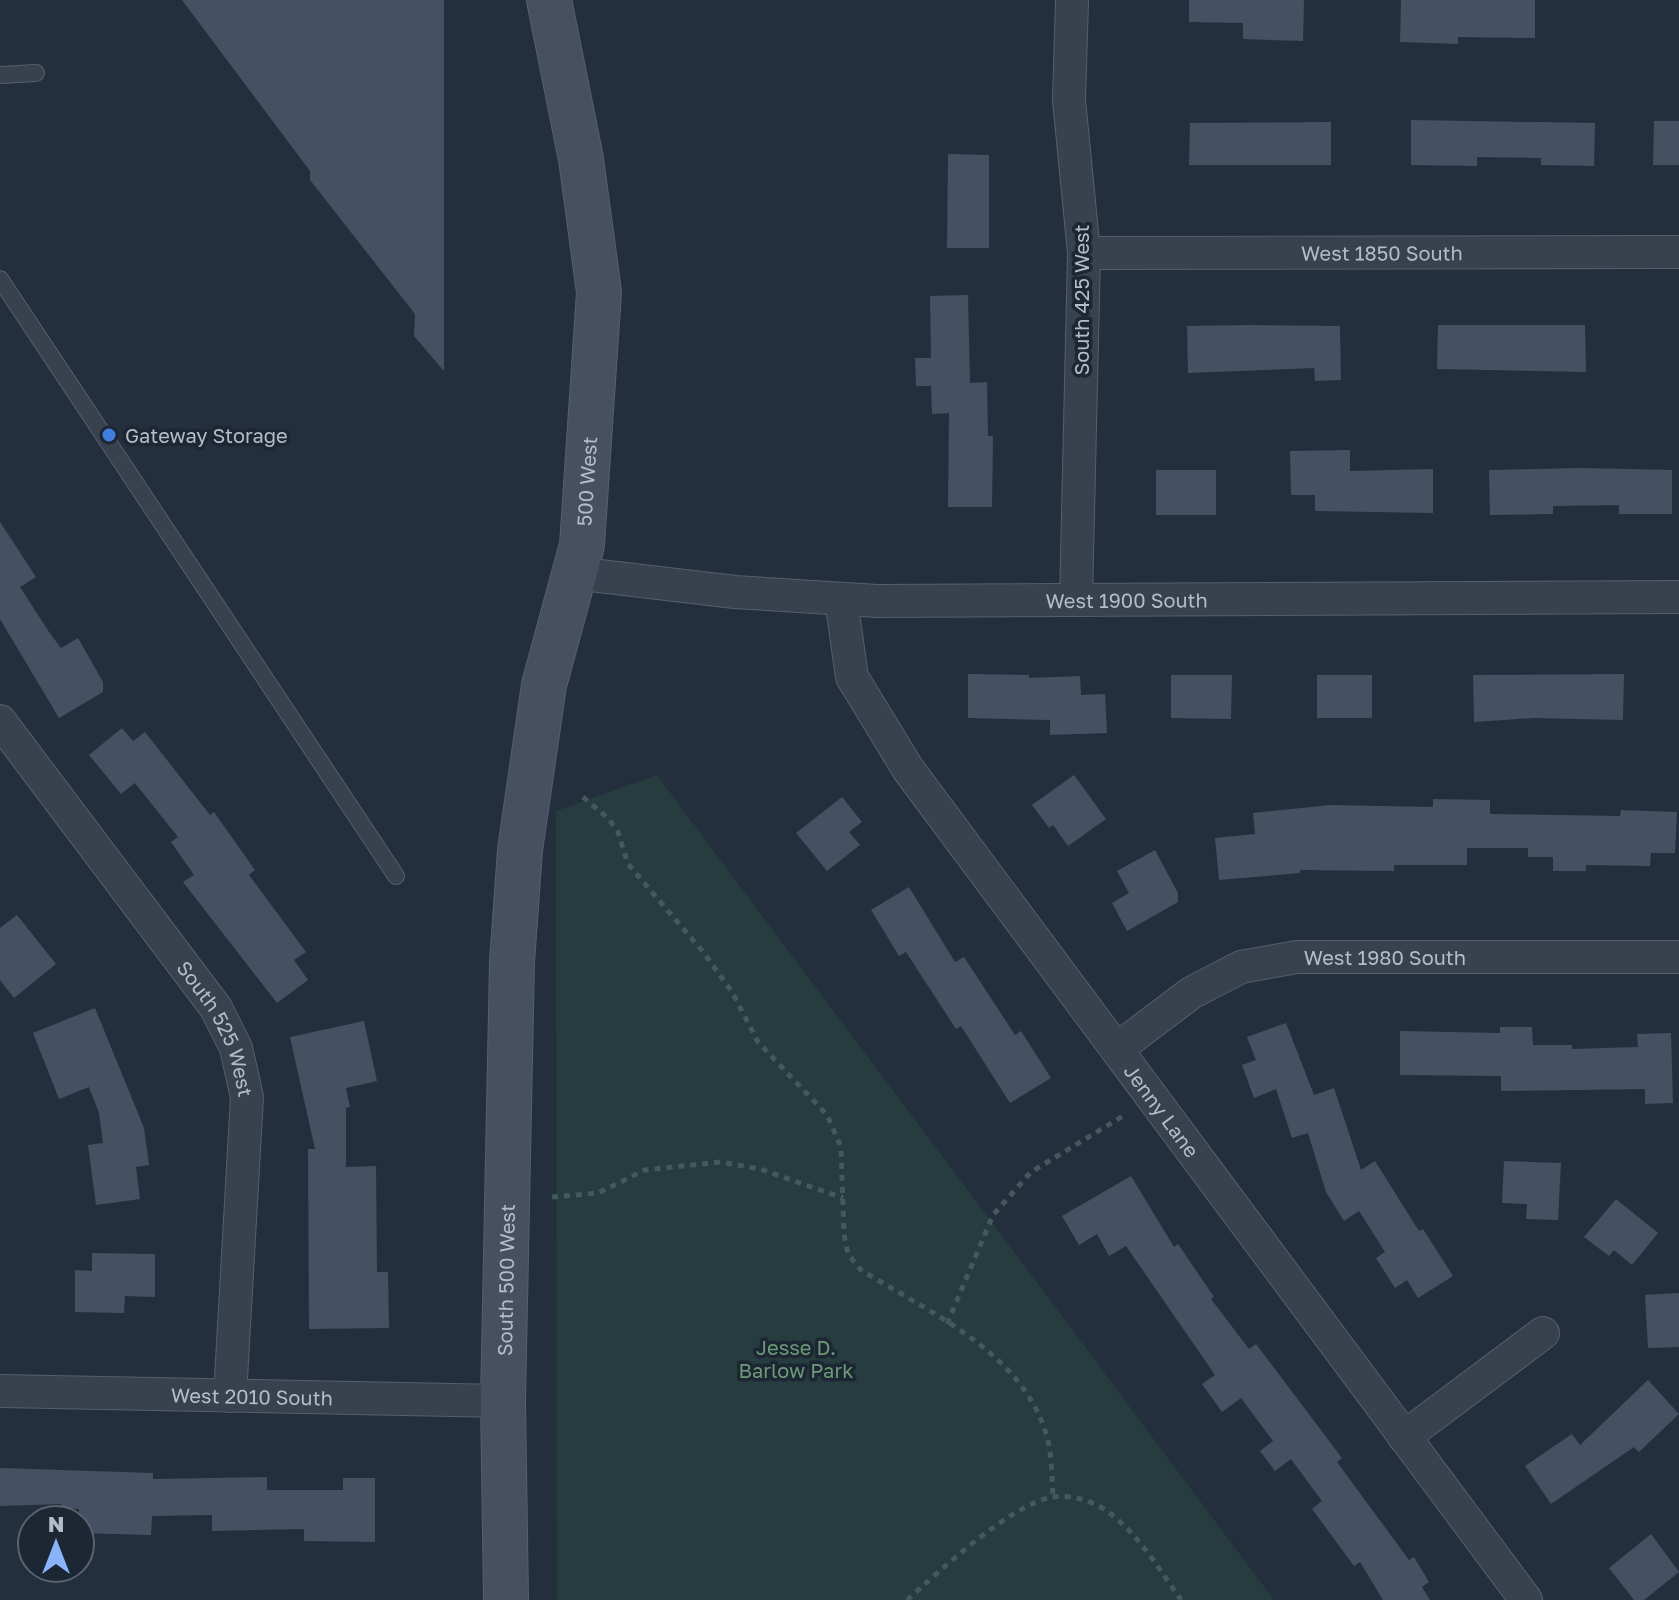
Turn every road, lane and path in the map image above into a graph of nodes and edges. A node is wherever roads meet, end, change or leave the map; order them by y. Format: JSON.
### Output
{"nodes":[{"id":1,"x":549,"y":0,"type":"edge"},
{"id":2,"x":1072,"y":0,"type":"edge"},
{"id":3,"x":36,"y":73,"type":"dead end"},
{"id":4,"x":0,"y":75,"type":"edge"},
{"id":5,"x":1679,"y":252,"type":"edge"},
{"id":6,"x":1084,"y":253,"type":"junction"},
{"id":7,"x":0,"y":279,"type":"edge"},
{"id":8,"x":574,"y":573,"type":"junction"},
{"id":9,"x":1679,"y":597,"type":"edge"},
{"id":10,"x":841,"y":599,"type":"junction"},
{"id":11,"x":1076,"y":600,"type":"junction"},
{"id":12,"x":0,"y":721,"type":"edge"},
{"id":13,"x":583,"y":797,"type":"dead end"},
{"id":14,"x":396,"y":876,"type":"dead end"},
{"id":15,"x":1679,"y":957,"type":"edge"},
{"id":16,"x":512,"y":962,"type":"joint"},
{"id":17,"x":1117,"y":1049,"type":"junction"},
{"id":18,"x":1123,"y":1116,"type":"dead end"},
{"id":19,"x":552,"y":1197,"type":"dead end"},
{"id":20,"x":843,"y":1198,"type":"junction"},
{"id":21,"x":947,"y":1324,"type":"junction"},
{"id":22,"x":1543,"y":1333,"type":"dead end"},
{"id":23,"x":0,"y":1391,"type":"edge"},
{"id":24,"x":230,"y":1396,"type":"junction"},
{"id":25,"x":503,"y":1401,"type":"junction"},
{"id":26,"x":1404,"y":1437,"type":"junction"},
{"id":27,"x":1053,"y":1497,"type":"junction"},
{"id":28,"x":506,"y":1600,"type":"edge"},
{"id":29,"x":907,"y":1600,"type":"edge"},
{"id":30,"x":1181,"y":1600,"type":"edge"},
{"id":31,"x":1526,"y":1600,"type":"edge"}],
"edges":[{"from":1,"to":8,"type":"street","name":"500 West"},
{"from":2,"to":6,"type":"street","name":"South 425 West"},
{"from":3,"to":4,"type":"lane"},
{"from":5,"to":6,"type":"street","name":"West 1850 South"},
{"from":6,"to":11,"type":"street","name":"South 425 West"},
{"from":7,"to":14,"type":"lane"},
{"from":8,"to":10,"type":"street","name":"West 1900 South"},
{"from":8,"to":16,"type":"street","name":"500 West"},
{"from":9,"to":11,"type":"street","name":"West 1900 South"},
{"from":10,"to":11,"type":"street","name":"West 1900 South"},
{"from":10,"to":17,"type":"street","name":"Jenny Lane"},
{"from":12,"to":24,"type":"street","name":"South 525 West"},
{"from":13,"to":20,"type":"path"},
{"from":15,"to":17,"type":"street","name":"West 1980 South"},
{"from":16,"to":25,"type":"street","name":"South 500 West"},
{"from":17,"to":26,"type":"street","name":"Jenny Lane"},
{"from":18,"to":21,"type":"path"},
{"from":19,"to":20,"type":"path"},
{"from":20,"to":21,"type":"path"},
{"from":21,"to":27,"type":"path"},
{"from":22,"to":26,"type":"street"},
{"from":23,"to":24,"type":"street","name":"West 2010 South"},
{"from":24,"to":25,"type":"street","name":"West 2010 South"},
{"from":25,"to":28,"type":"street","name":"South 500 West"},
{"from":26,"to":31,"type":"street","name":"Jenny Lane"},
{"from":27,"to":29,"type":"path"},
{"from":27,"to":30,"type":"path"}]}
